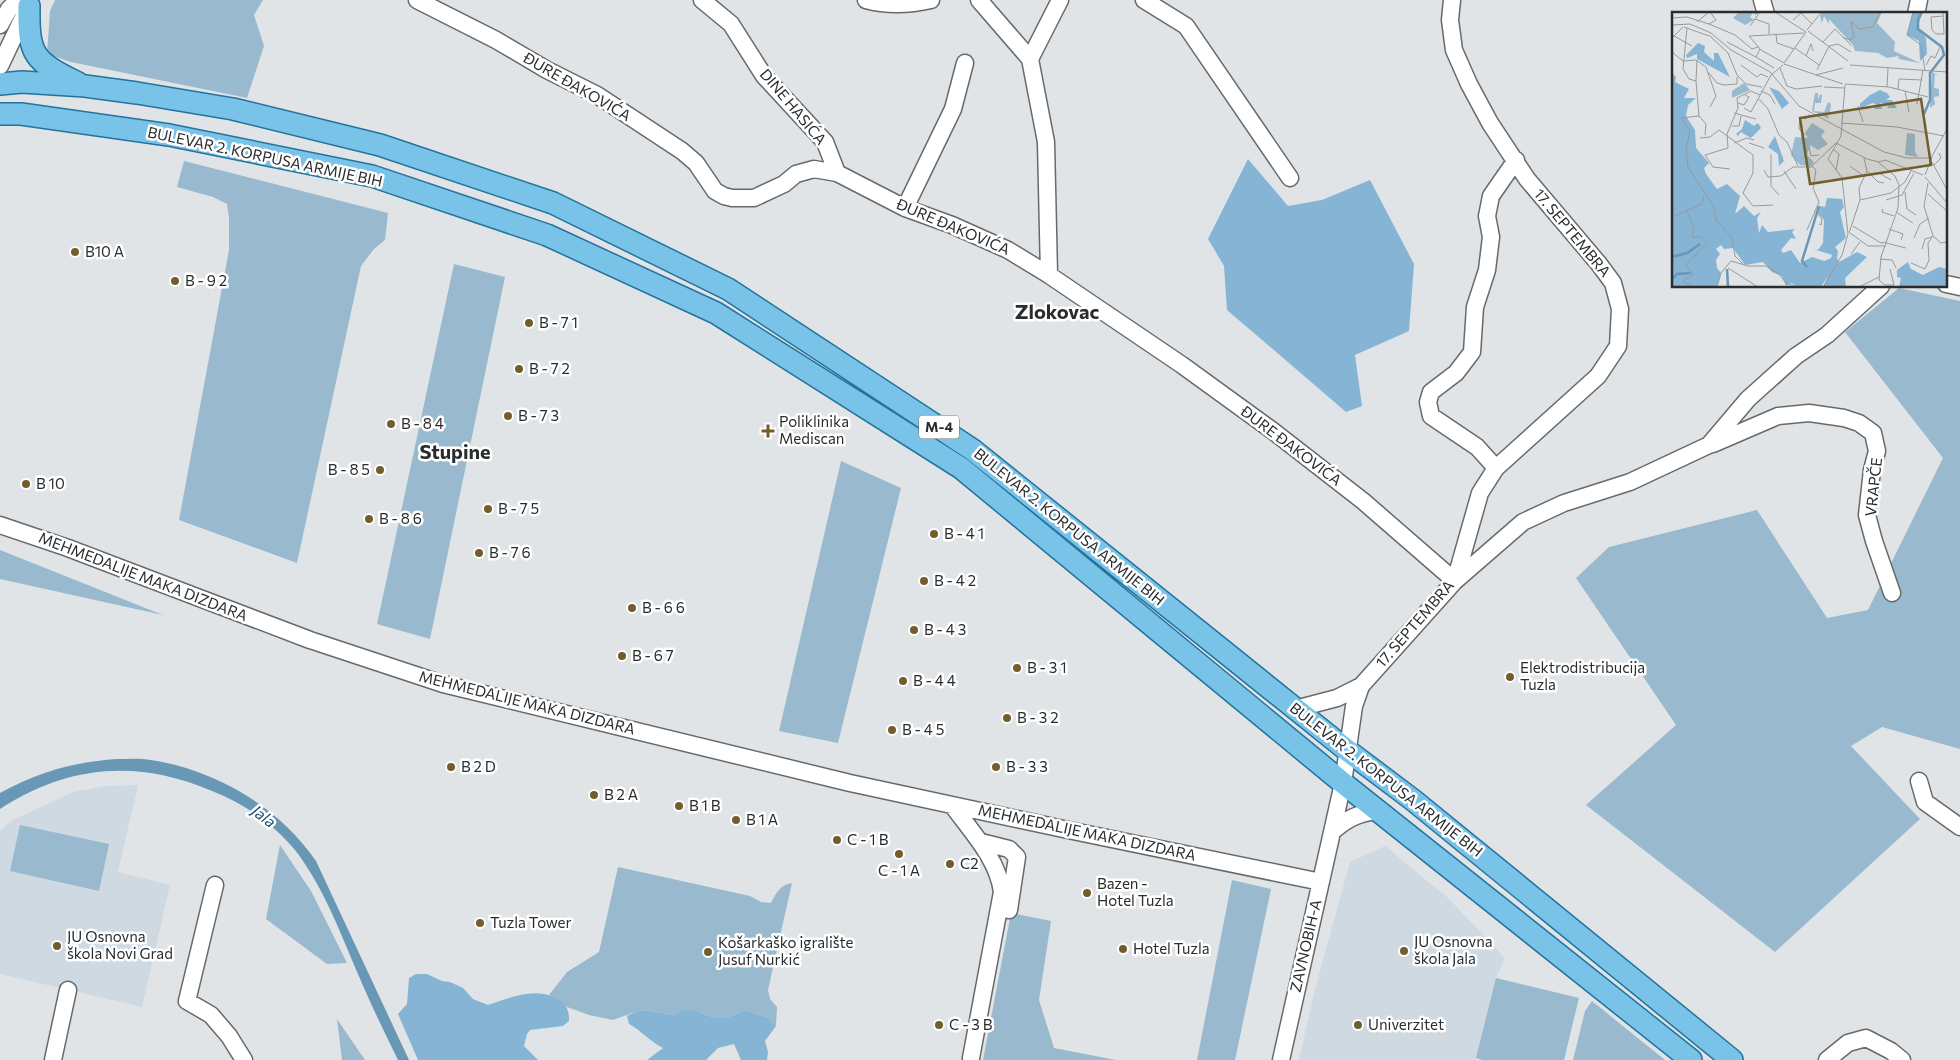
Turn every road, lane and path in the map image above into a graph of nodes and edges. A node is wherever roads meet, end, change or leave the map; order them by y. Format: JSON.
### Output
{"nodes":[{"id":1,"x":417,"y":0,"type":"edge"},
{"id":2,"x":702,"y":0,"type":"edge"},
{"id":3,"x":866,"y":0,"type":"edge"},
{"id":4,"x":931,"y":0,"type":"edge"},
{"id":5,"x":979,"y":0,"type":"edge"},
{"id":6,"x":1060,"y":0,"type":"edge"},
{"id":7,"x":1144,"y":0,"type":"edge"},
{"id":8,"x":1450,"y":0,"type":"edge"},
{"id":9,"x":26,"y":2,"type":"edge"},
{"id":10,"x":0,"y":25,"type":"edge"},
{"id":11,"x":1030,"y":59,"type":"junction"},
{"id":12,"x":965,"y":63,"type":"dead end"},
{"id":13,"x":0,"y":66,"type":"edge"},
{"id":14,"x":0,"y":84,"type":"edge"},
{"id":15,"x":85,"y":86,"type":"junction"},
{"id":16,"x":0,"y":114,"type":"edge"},
{"id":17,"x":1516,"y":160,"type":"junction"},
{"id":18,"x":837,"y":173,"type":"junction"},
{"id":19,"x":1290,"y":178,"type":"dead end"},
{"id":20,"x":905,"y":208,"type":"junction"},
{"id":21,"x":1049,"y":275,"type":"junction"},
{"id":22,"x":1878,"y":288,"type":"edge"},
{"id":23,"x":1709,"y":445,"type":"junction"},
{"id":24,"x":1496,"y":468,"type":"junction"},
{"id":25,"x":0,"y":524,"type":"edge"},
{"id":26,"x":1454,"y":581,"type":"junction"},
{"id":27,"x":1892,"y":593,"type":"dead end"},
{"id":28,"x":1360,"y":686,"type":"junction"},
{"id":29,"x":1295,"y":709,"type":"junction"},
{"id":30,"x":1348,"y":751,"type":"junction"},
{"id":31,"x":1919,"y":781,"type":"dead end"},
{"id":32,"x":1343,"y":783,"type":"junction"},
{"id":33,"x":952,"y":805,"type":"junction"},
{"id":34,"x":1378,"y":811,"type":"junction"},
{"id":35,"x":1960,"y":827,"type":"edge"},
{"id":36,"x":1332,"y":832,"type":"junction"},
{"id":37,"x":981,"y":842,"type":"junction"},
{"id":38,"x":1321,"y":882,"type":"junction"},
{"id":39,"x":215,"y":885,"type":"dead end"},
{"id":40,"x":68,"y":990,"type":"dead end"},
{"id":41,"x":976,"y":1059,"type":"edge"},
{"id":42,"x":53,"y":1060,"type":"edge"},
{"id":43,"x":244,"y":1060,"type":"edge"},
{"id":44,"x":1281,"y":1060,"type":"edge"},
{"id":45,"x":1691,"y":1060,"type":"edge"},
{"id":46,"x":1732,"y":1060,"type":"edge"},
{"id":47,"x":1827,"y":1060,"type":"edge"},
{"id":48,"x":1902,"y":1060,"type":"edge"}],
"edges":[{"from":1,"to":18,"type":"street","name":"ĐURE ĐAKOVIĆA"},
{"from":2,"to":18,"type":"street","name":"DINE HASIĆA"},
{"from":3,"to":4,"type":"street"},
{"from":5,"to":11,"type":"street"},
{"from":6,"to":11,"type":"street"},
{"from":7,"to":19,"type":"street"},
{"from":8,"to":17,"type":"street","name":"17. SEPTEMBRA"},
{"from":9,"to":10,"type":"street"},
{"from":9,"to":13,"type":"street"},
{"from":9,"to":15,"type":"main road"},
{"from":11,"to":21,"type":"street"},
{"from":12,"to":20,"type":"street"},
{"from":14,"to":15,"type":"main road","name":"BULEVAR 2. KORPUSA ARMIJE BIH","number":"M-4"},
{"from":15,"to":29,"type":"main road","name":"BULEVAR 2. KORPUSA ARMIJE BIH","number":"M-4"},
{"from":16,"to":32,"type":"main road","name":"BULEVAR 2. KORPUSA ARMIJE BIH","number":"M-4"},
{"from":17,"to":24,"type":"street"},
{"from":17,"to":24,"type":"street","name":"17. SEPTEMBRA"},
{"from":18,"to":20,"type":"street","name":"ĐURE ĐAKOVIĆA"},
{"from":20,"to":21,"type":"street","name":"ĐURE ĐAKOVIĆA"},
{"from":21,"to":26,"type":"street","name":"ĐURE ĐAKOVIĆA"},
{"from":22,"to":23,"type":"street","name":"VRAPČE"},
{"from":23,"to":26,"type":"street","name":"VRAPČE"},
{"from":23,"to":27,"type":"street","name":"VRAPČE"},
{"from":24,"to":26,"type":"street","name":"17. SEPTEMBRA"},
{"from":25,"to":33,"type":"street","name":"MEHMEDALIJE MAKA DIZDARA"},
{"from":26,"to":28,"type":"street","name":"17. SEPTEMBRA"},
{"from":28,"to":29,"type":"street"},
{"from":28,"to":30,"type":"street","name":"17. SEPTEMBRA"},
{"from":29,"to":30,"type":"main road","name":"BULEVAR 2. KORPUSA ARMIJE BIH","number":"M-4"},
{"from":30,"to":32,"type":"street","name":"17. SEPTEMBRA"},
{"from":30,"to":46,"type":"main road","name":"BULEVAR 2. KORPUSA ARMIJE BIH","number":"M-4"},
{"from":31,"to":35,"type":"street"},
{"from":32,"to":34,"type":"main road","name":"BULEVAR 2. KORPUSA ARMIJE BIH","number":"M-4"},
{"from":32,"to":36,"type":"street"},
{"from":33,"to":37,"type":"street","name":"MEHMEDALIJE MAKA DIZDARA"},
{"from":33,"to":38,"type":"street","name":"MEHMEDALIJE MAKA DIZDARA"},
{"from":34,"to":36,"type":"street"},
{"from":34,"to":45,"type":"main road","name":"BULEVAR 2. KORPUSA ARMIJE BIH","number":"M-4"},
{"from":36,"to":38,"type":"street","name":"ZAVNOBIH-A"},
{"from":37,"to":41,"type":"street","name":"MEHMEDALIJE MAKA DIZDARA"},
{"from":37,"to":41,"type":"street"},
{"from":38,"to":44,"type":"street","name":"ZAVNOBIH-A"},
{"from":39,"to":43,"type":"street"},
{"from":40,"to":42,"type":"street"},
{"from":47,"to":48,"type":"street"}]}
